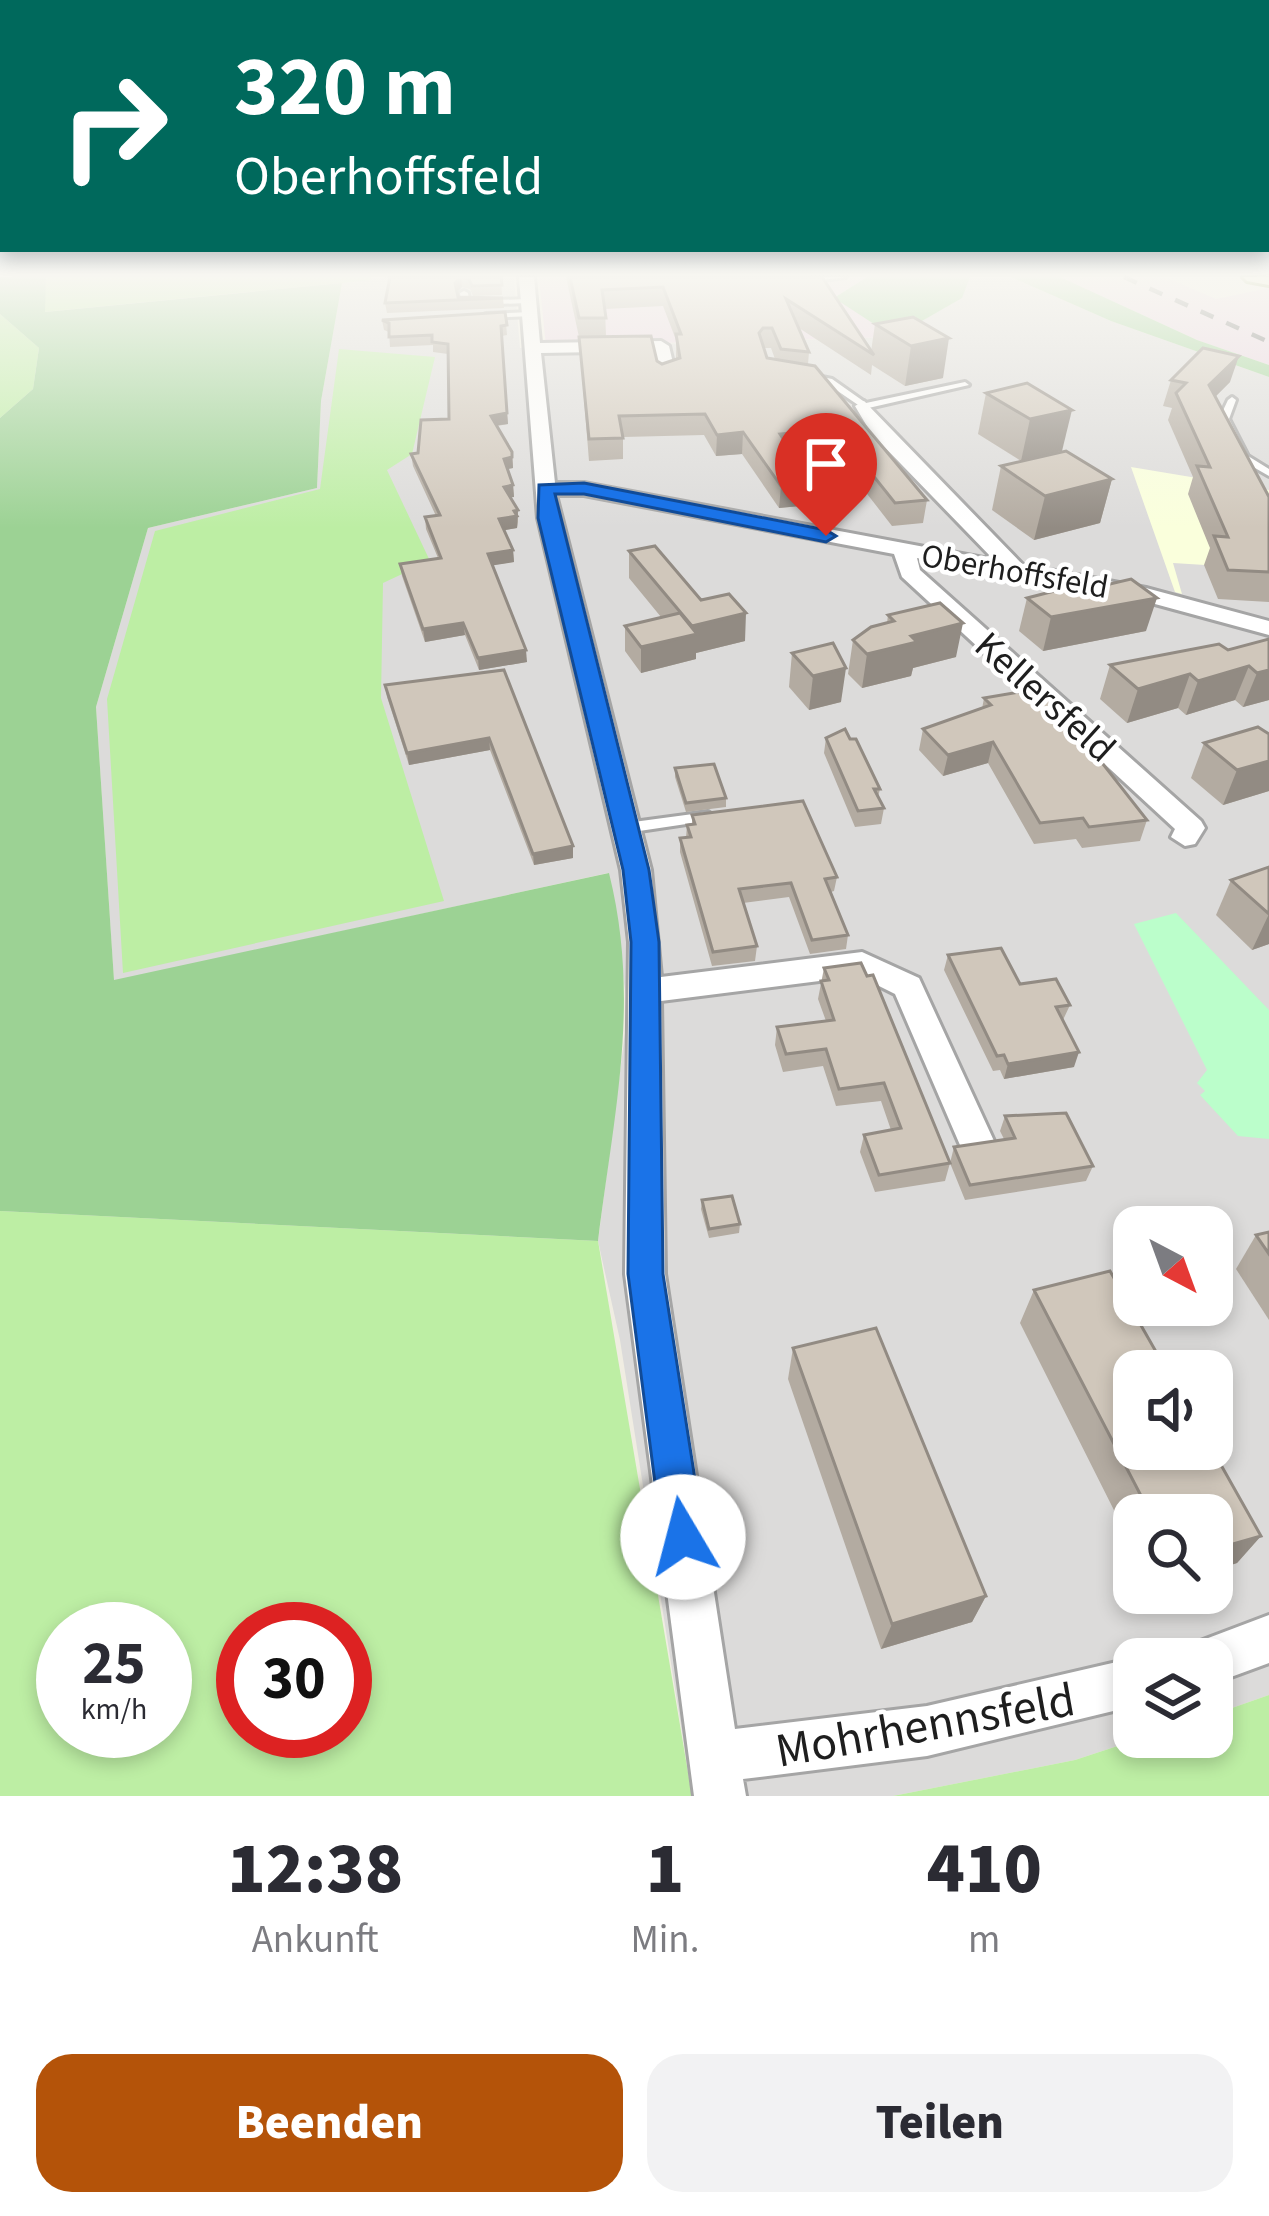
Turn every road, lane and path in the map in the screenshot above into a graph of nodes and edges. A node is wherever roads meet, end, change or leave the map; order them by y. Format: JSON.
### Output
{"nodes":[{"id":1,"x":533,"y":361,"type":"edge"},
{"id":2,"x":664,"y":361,"type":"edge"},
{"id":3,"x":668,"y":376,"type":"edge"},
{"id":4,"x":800,"y":378,"type":"edge"},
{"id":5,"x":965,"y":386,"type":"dead end"},
{"id":6,"x":1232,"y":400,"type":"dead end"},
{"id":7,"x":864,"y":406,"type":"junction"},
{"id":8,"x":1269,"y":473,"type":"edge"},
{"id":9,"x":545,"y":489,"type":"junction"},
{"id":10,"x":904,"y":550,"type":"junction"},
{"id":11,"x":1016,"y":569,"type":"junction"},
{"id":12,"x":1269,"y":628,"type":"edge"},
{"id":13,"x":730,"y":815,"type":"edge"},
{"id":14,"x":626,"y":828,"type":"junction"},
{"id":15,"x":1185,"y":837,"type":"dead end"},
{"id":16,"x":644,"y":991,"type":"junction"},
{"id":17,"x":976,"y":1141,"type":"edge"},
{"id":18,"x":1269,"y":1639,"type":"edge"},
{"id":19,"x":1233,"y":1652,"type":"edge"},
{"id":20,"x":1113,"y":1688,"type":"edge"},
{"id":21,"x":718,"y":1776,"type":"edge"}],
"edges":[{"from":1,"to":9,"type":"street"},
{"from":2,"to":3,"type":"street"},
{"from":4,"to":7,"type":"lane"},
{"from":5,"to":7,"type":"lane"},
{"from":6,"to":8,"type":"lane"},
{"from":7,"to":11,"type":"street"},
{"from":9,"to":10,"type":"street","name":"Oberhoffsfeld"},
{"from":9,"to":14,"type":"street"},
{"from":10,"to":11,"type":"street","name":"Oberhoffsfeld"},
{"from":10,"to":15,"type":"street","name":"Kellersfeld"},
{"from":11,"to":12,"type":"street","name":"Oberhoffsfeld"},
{"from":13,"to":14,"type":"lane"},
{"from":14,"to":16,"type":"street"},
{"from":16,"to":17,"type":"street"},
{"from":16,"to":21,"type":"street"},
{"from":18,"to":19,"type":"street"},
{"from":20,"to":21,"type":"street","name":"Mohrhennsfeld"}]}
